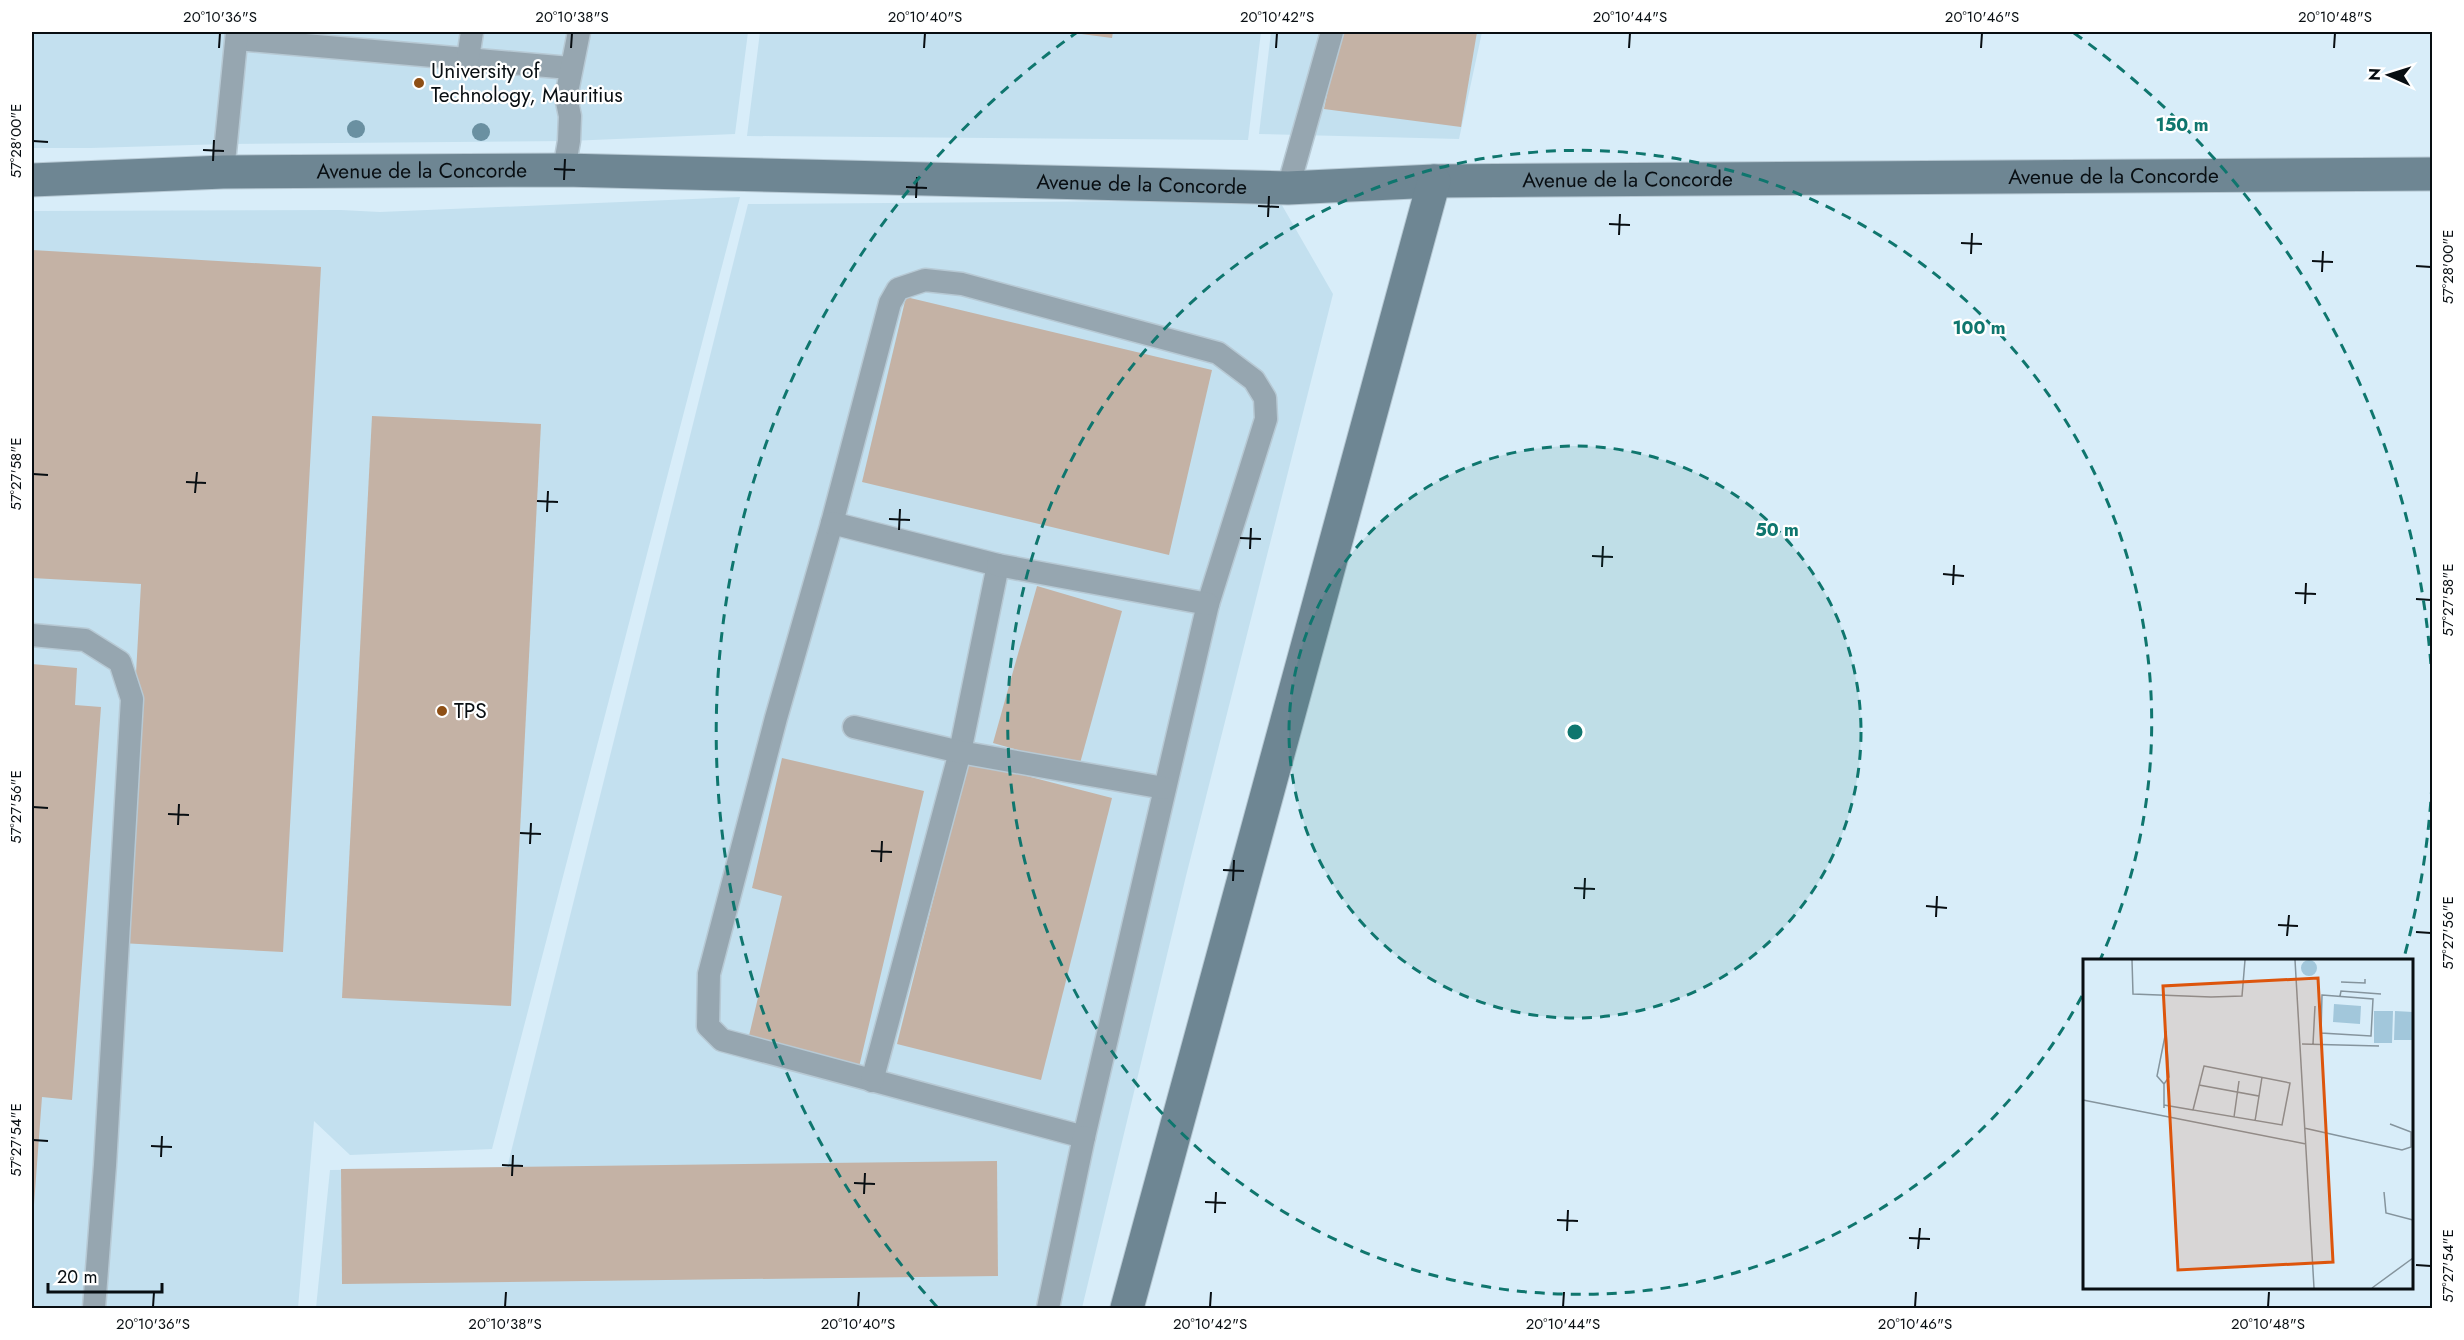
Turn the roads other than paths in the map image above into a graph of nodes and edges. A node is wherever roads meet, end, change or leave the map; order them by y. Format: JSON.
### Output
{"nodes":[{"id":1,"x":472,"y":32,"type":"edge"},
{"id":2,"x":579,"y":32,"type":"edge"},
{"id":3,"x":1332,"y":32,"type":"edge"},
{"id":4,"x":237,"y":35,"type":"edge"},
{"id":5,"x":468,"y":58,"type":"junction"},
{"id":6,"x":570,"y":68,"type":"junction"},
{"id":7,"x":564,"y":170,"type":"junction"},
{"id":8,"x":223,"y":172,"type":"junction"},
{"id":9,"x":2433,"y":174,"type":"edge"},
{"id":10,"x":32,"y":180,"type":"edge"},
{"id":11,"x":1434,"y":181,"type":"junction"},
{"id":12,"x":1288,"y":188,"type":"junction"},
{"id":13,"x":832,"y":524,"type":"junction"},
{"id":14,"x":998,"y":565,"type":"junction"},
{"id":15,"x":1208,"y":604,"type":"junction"},
{"id":16,"x":32,"y":635,"type":"edge"},
{"id":17,"x":854,"y":727,"type":"dead end"},
{"id":18,"x":960,"y":752,"type":"junction"},
{"id":19,"x":1164,"y":788,"type":"junction"},
{"id":20,"x":872,"y":1081,"type":"junction"},
{"id":21,"x":1084,"y":1137,"type":"junction"},
{"id":22,"x":94,"y":1308,"type":"edge"},
{"id":23,"x":1048,"y":1308,"type":"edge"},
{"id":24,"x":1127,"y":1308,"type":"edge"}],
"edges":[{"from":1,"to":5,"type":"lane"},
{"from":2,"to":6,"type":"lane"},
{"from":3,"to":12,"type":"lane"},
{"from":4,"to":5,"type":"lane"},
{"from":4,"to":8,"type":"lane"},
{"from":5,"to":6,"type":"lane"},
{"from":6,"to":7,"type":"lane"},
{"from":7,"to":8,"type":"street","name":"Avenue de la Concorde"},
{"from":7,"to":12,"type":"street","name":"Avenue de la Concorde"},
{"from":8,"to":10,"type":"street","name":"Avenue de la Concorde"},
{"from":9,"to":11,"type":"street","name":"Avenue de la Concorde"},
{"from":11,"to":12,"type":"street","name":"Avenue de la Concorde"},
{"from":11,"to":24,"type":"street"},
{"from":13,"to":14,"type":"lane"},
{"from":13,"to":15,"type":"lane"},
{"from":13,"to":20,"type":"lane"},
{"from":14,"to":15,"type":"lane"},
{"from":14,"to":18,"type":"lane"},
{"from":15,"to":19,"type":"lane"},
{"from":16,"to":22,"type":"lane"},
{"from":17,"to":18,"type":"lane"},
{"from":18,"to":19,"type":"lane"},
{"from":18,"to":20,"type":"lane"},
{"from":19,"to":21,"type":"lane"},
{"from":20,"to":21,"type":"lane"},
{"from":21,"to":23,"type":"lane"}]}
